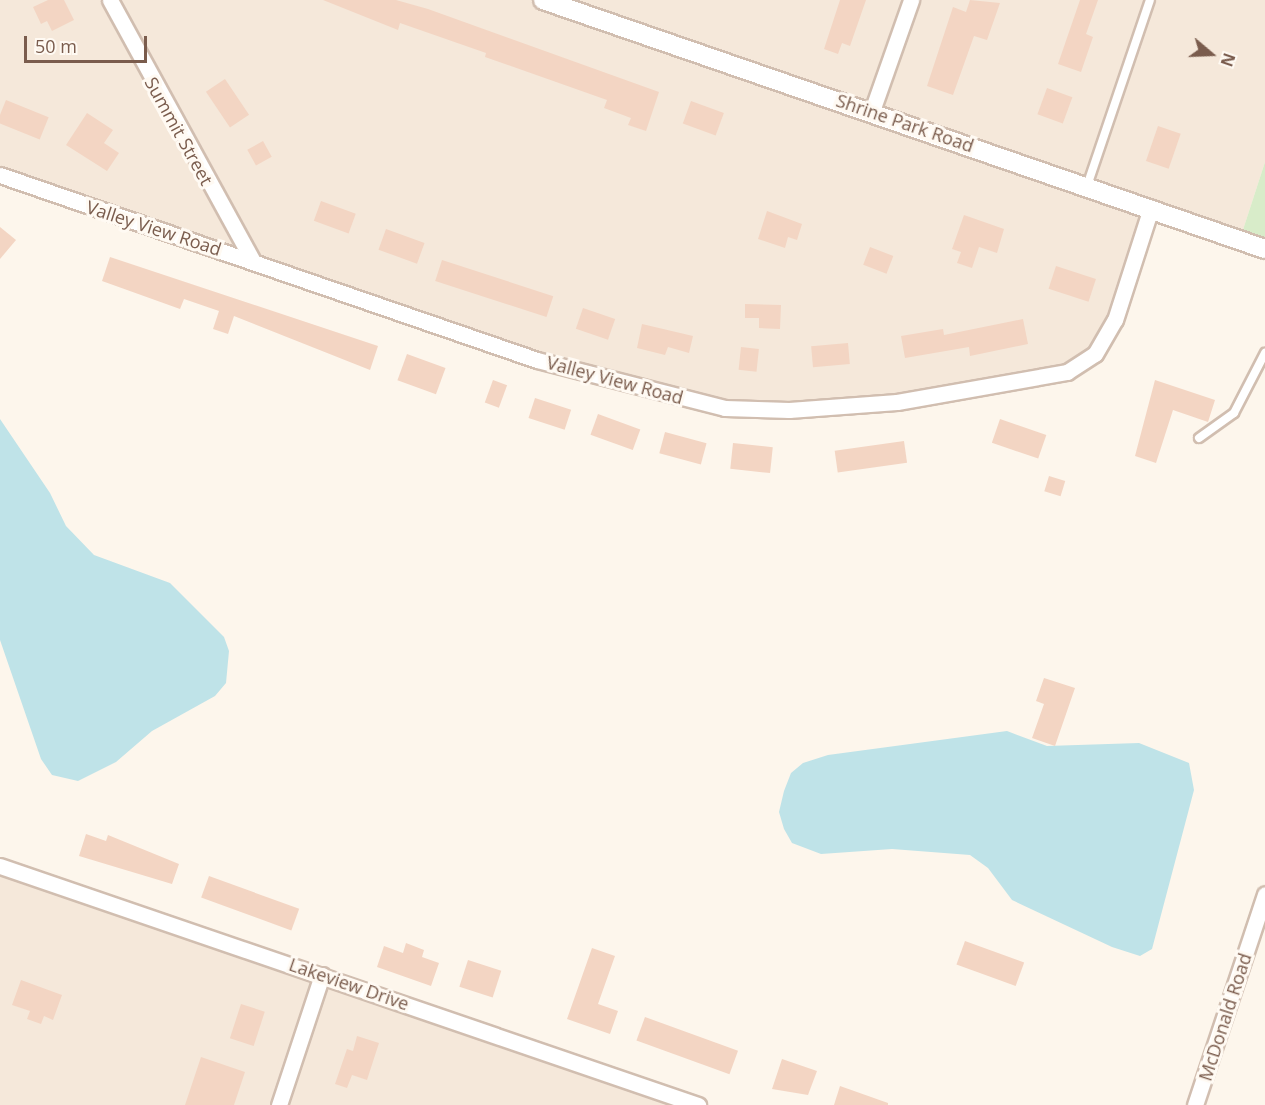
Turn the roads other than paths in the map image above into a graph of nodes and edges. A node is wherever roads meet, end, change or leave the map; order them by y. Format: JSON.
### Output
{"nodes":[{"id":1,"x":110,"y":0,"type":"edge"},
{"id":2,"x":543,"y":0,"type":"edge"},
{"id":3,"x":911,"y":0,"type":"edge"},
{"id":4,"x":1150,"y":0,"type":"edge"},
{"id":5,"x":872,"y":111,"type":"junction"},
{"id":6,"x":0,"y":175,"type":"edge"},
{"id":7,"x":1087,"y":186,"type":"junction"},
{"id":8,"x":1151,"y":208,"type":"junction"},
{"id":9,"x":1265,"y":249,"type":"edge"},
{"id":10,"x":252,"y":260,"type":"junction"},
{"id":11,"x":1265,"y":353,"type":"edge"},
{"id":12,"x":1199,"y":438,"type":"dead end"},
{"id":13,"x":0,"y":866,"type":"edge"},
{"id":14,"x":1265,"y":894,"type":"edge"},
{"id":15,"x":322,"y":975,"type":"junction"},
{"id":16,"x":279,"y":1105,"type":"edge"},
{"id":17,"x":698,"y":1105,"type":"edge"},
{"id":18,"x":1195,"y":1105,"type":"edge"}],
"edges":[{"from":1,"to":10,"type":"street","name":"Summit Street"},
{"from":2,"to":5,"type":"street","name":"Shrine Park Road"},
{"from":3,"to":5,"type":"street"},
{"from":4,"to":7,"type":"lane"},
{"from":5,"to":7,"type":"street","name":"Shrine Park Road"},
{"from":6,"to":10,"type":"street","name":"Valley View Road"},
{"from":7,"to":8,"type":"street","name":"Shrine Park Road"},
{"from":8,"to":9,"type":"street","name":"Shrine Park Road"},
{"from":8,"to":10,"type":"street","name":"Valley View Road"},
{"from":11,"to":12,"type":"lane"},
{"from":13,"to":15,"type":"street","name":"Lakeview Drive"},
{"from":14,"to":18,"type":"street","name":"McDonald Road"},
{"from":15,"to":16,"type":"street"},
{"from":15,"to":17,"type":"street","name":"Lakeview Drive"}]}
